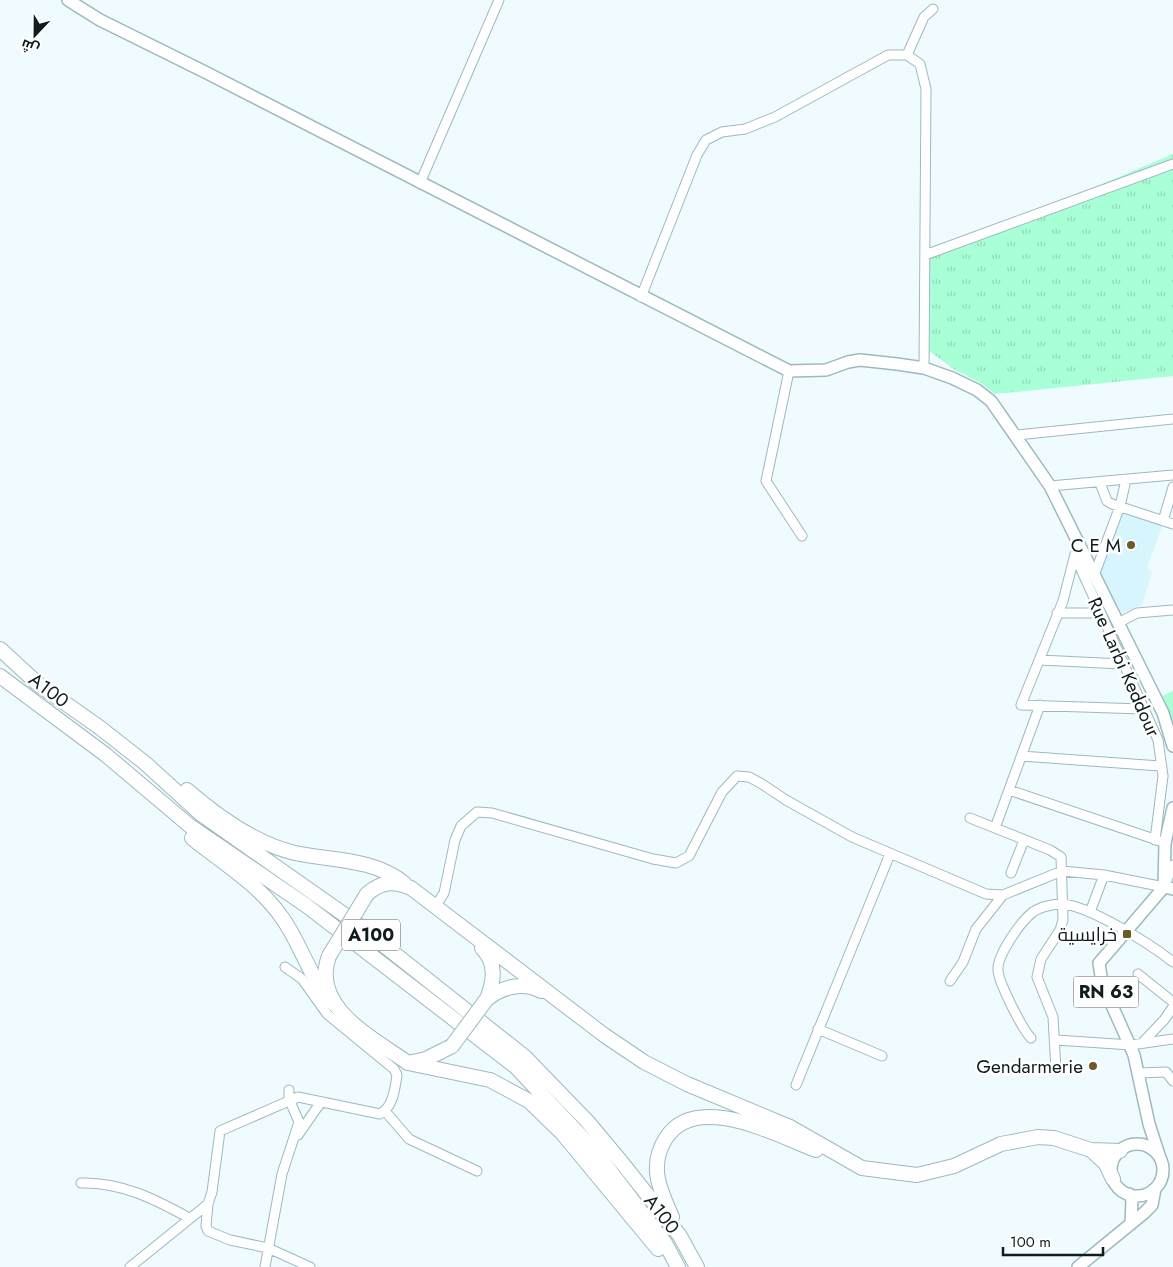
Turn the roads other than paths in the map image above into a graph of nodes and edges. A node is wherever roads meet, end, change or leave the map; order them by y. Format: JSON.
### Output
{"nodes":[{"id":1,"x":68,"y":0,"type":"edge"},
{"id":2,"x":499,"y":0,"type":"edge"},
{"id":3,"x":933,"y":9,"type":"dead end"},
{"id":4,"x":907,"y":55,"type":"junction"},
{"id":5,"x":1173,"y":164,"type":"edge"},
{"id":6,"x":420,"y":184,"type":"junction"},
{"id":7,"x":925,"y":255,"type":"junction"},
{"id":8,"x":641,"y":296,"type":"junction"},
{"id":9,"x":924,"y":368,"type":"junction"},
{"id":10,"x":789,"y":371,"type":"junction"},
{"id":11,"x":1173,"y":419,"type":"edge"},
{"id":12,"x":1017,"y":435,"type":"junction"},
{"id":13,"x":1173,"y":475,"type":"edge"},
{"id":14,"x":1126,"y":480,"type":"junction"},
{"id":15,"x":1100,"y":483,"type":"junction"},
{"id":16,"x":1050,"y":486,"type":"junction"},
{"id":17,"x":1173,"y":487,"type":"edge"},
{"id":18,"x":1120,"y":506,"type":"junction"},
{"id":19,"x":1163,"y":521,"type":"junction"},
{"id":20,"x":1173,"y":524,"type":"edge"},
{"id":21,"x":802,"y":536,"type":"dead end"},
{"id":22,"x":1079,"y":541,"type":"junction"},
{"id":23,"x":1075,"y":556,"type":"junction"},
{"id":24,"x":1095,"y":573,"type":"junction"},
{"id":25,"x":1173,"y":610,"type":"edge"},
{"id":26,"x":1057,"y":613,"type":"junction"},
{"id":27,"x":1100,"y":613,"type":"junction"},
{"id":28,"x":1120,"y":622,"type":"junction"},
{"id":29,"x":0,"y":649,"type":"edge"},
{"id":30,"x":1040,"y":660,"type":"junction"},
{"id":31,"x":1122,"y":664,"type":"junction"},
{"id":32,"x":0,"y":676,"type":"edge"},
{"id":33,"x":1040,"y":705,"type":"junction"},
{"id":34,"x":1142,"y":709,"type":"junction"},
{"id":35,"x":100,"y":727,"type":"junction"},
{"id":36,"x":1173,"y":746,"type":"edge"},
{"id":37,"x":1021,"y":756,"type":"junction"},
{"id":38,"x":1160,"y":766,"type":"junction"},
{"id":39,"x":129,"y":773,"type":"junction"},
{"id":40,"x":1009,"y":790,"type":"junction"},
{"id":41,"x":1173,"y":808,"type":"edge"},
{"id":42,"x":970,"y":818,"type":"dead end"},
{"id":43,"x":995,"y":828,"type":"junction"},
{"id":44,"x":1024,"y":840,"type":"junction"},
{"id":45,"x":1160,"y":842,"type":"junction"},
{"id":46,"x":890,"y":854,"type":"junction"},
{"id":47,"x":1173,"y":865,"type":"edge"},
{"id":48,"x":1062,"y":871,"type":"junction"},
{"id":49,"x":1011,"y":873,"type":"dead end"},
{"id":50,"x":1104,"y":875,"type":"junction"},
{"id":51,"x":411,"y":888,"type":"junction"},
{"id":52,"x":1168,"y":888,"type":"edge"},
{"id":53,"x":1003,"y":895,"type":"junction"},
{"id":54,"x":1062,"y":904,"type":"junction"},
{"id":55,"x":435,"y":907,"type":"junction"},
{"id":56,"x":1090,"y":912,"type":"junction"},
{"id":57,"x":465,"y":931,"type":"junction"},
{"id":58,"x":1126,"y":932,"type":"junction"},
{"id":59,"x":1173,"y":962,"type":"edge"},
{"id":60,"x":285,"y":967,"type":"dead end"},
{"id":61,"x":1138,"y":974,"type":"dead end"},
{"id":62,"x":950,"y":981,"type":"dead end"},
{"id":63,"x":486,"y":1000,"type":"junction"},
{"id":64,"x":1173,"y":1002,"type":"edge"},
{"id":65,"x":334,"y":1004,"type":"junction"},
{"id":66,"x":1173,"y":1007,"type":"edge"},
{"id":67,"x":574,"y":1011,"type":"junction"},
{"id":68,"x":1169,"y":1020,"type":"edge"},
{"id":69,"x":818,"y":1029,"type":"junction"},
{"id":70,"x":1031,"y":1038,"type":"dead end"},
{"id":71,"x":1173,"y":1039,"type":"edge"},
{"id":72,"x":1056,"y":1040,"type":"junction"},
{"id":73,"x":1136,"y":1044,"type":"junction"},
{"id":74,"x":882,"y":1056,"type":"dead end"},
{"id":75,"x":408,"y":1063,"type":"junction"},
{"id":76,"x":1056,"y":1070,"type":"dead end"},
{"id":77,"x":1139,"y":1072,"type":"junction"},
{"id":78,"x":397,"y":1075,"type":"junction"},
{"id":79,"x":1173,"y":1081,"type":"edge"},
{"id":80,"x":796,"y":1085,"type":"dead end"},
{"id":81,"x":289,"y":1094,"type":"junction"},
{"id":82,"x":321,"y":1102,"type":"junction"},
{"id":83,"x":385,"y":1111,"type":"junction"},
{"id":84,"x":1149,"y":1124,"type":"junction"},
{"id":85,"x":293,"y":1144,"type":"junction"},
{"id":86,"x":1124,"y":1148,"type":"junction"},
{"id":87,"x":1091,"y":1150,"type":"junction"},
{"id":88,"x":1160,"y":1158,"type":"junction"},
{"id":89,"x":862,"y":1168,"type":"junction"},
{"id":90,"x":477,"y":1171,"type":"dead end"},
{"id":91,"x":1113,"y":1179,"type":"junction"},
{"id":92,"x":81,"y":1183,"type":"dead end"},
{"id":93,"x":1155,"y":1189,"type":"junction"},
{"id":94,"x":1129,"y":1194,"type":"junction"},
{"id":95,"x":208,"y":1204,"type":"junction"},
{"id":96,"x":189,"y":1218,"type":"junction"},
{"id":97,"x":1131,"y":1224,"type":"junction"},
{"id":98,"x":680,"y":1236,"type":"junction"},
{"id":99,"x":268,"y":1248,"type":"junction"},
{"id":100,"x":135,"y":1266,"type":"edge"},
{"id":101,"x":266,"y":1267,"type":"edge"},
{"id":102,"x":310,"y":1267,"type":"edge"},
{"id":103,"x":672,"y":1267,"type":"edge"},
{"id":104,"x":678,"y":1267,"type":"edge"},
{"id":105,"x":697,"y":1267,"type":"edge"},
{"id":106,"x":1078,"y":1267,"type":"edge"}],
"edges":[{"from":1,"to":6,"type":"main road"},
{"from":2,"to":6,"type":"street"},
{"from":3,"to":4,"type":"street"},
{"from":4,"to":7,"type":"street"},
{"from":4,"to":8,"type":"street"},
{"from":5,"to":7,"type":"street"},
{"from":6,"to":8,"type":"main road"},
{"from":7,"to":9,"type":"street"},
{"from":8,"to":10,"type":"main road"},
{"from":9,"to":10,"type":"main road"},
{"from":9,"to":12,"type":"main road"},
{"from":10,"to":21,"type":"street"},
{"from":11,"to":12,"type":"street"},
{"from":12,"to":16,"type":"main road"},
{"from":13,"to":14,"type":"street"},
{"from":14,"to":15,"type":"street"},
{"from":14,"to":18,"type":"street"},
{"from":15,"to":16,"type":"street"},
{"from":15,"to":18,"type":"street"},
{"from":16,"to":22,"type":"main road"},
{"from":17,"to":19,"type":"street"},
{"from":18,"to":19,"type":"street"},
{"from":18,"to":24,"type":"street"},
{"from":19,"to":20,"type":"street"},
{"from":22,"to":23,"type":"street"},
{"from":22,"to":24,"type":"main road"},
{"from":23,"to":26,"type":"street"},
{"from":23,"to":27,"type":"street","name":"Rue Larbi Keddour"},
{"from":24,"to":28,"type":"main road"},
{"from":25,"to":28,"type":"street"},
{"from":26,"to":27,"type":"street"},
{"from":26,"to":30,"type":"street"},
{"from":27,"to":31,"type":"street","name":"Rue Larbi Keddour"},
{"from":28,"to":36,"type":"main road"},
{"from":29,"to":35,"type":"highway","name":"A100","number":"A100"},
{"from":30,"to":31,"type":"street"},
{"from":30,"to":33,"type":"street"},
{"from":31,"to":34,"type":"street","name":"Rue Larbi Keddour"},
{"from":32,"to":39,"type":"highway","name":"A100","number":"A100"},
{"from":33,"to":34,"type":"street"},
{"from":33,"to":37,"type":"street"},
{"from":34,"to":38,"type":"street","name":"Rue Larbi Keddour"},
{"from":35,"to":51,"type":"highway"},
{"from":35,"to":98,"type":"highway","name":"A100","number":"A100"},
{"from":37,"to":38,"type":"street"},
{"from":37,"to":40,"type":"street"},
{"from":38,"to":45,"type":"street","name":"Rue Larbi Keddour"},
{"from":39,"to":65,"type":"highway"},
{"from":39,"to":104,"type":"highway","name":"A100","number":"A100"},
{"from":40,"to":43,"type":"street"},
{"from":40,"to":45,"type":"street"},
{"from":41,"to":45,"type":"main road"},
{"from":42,"to":43,"type":"street"},
{"from":43,"to":44,"type":"street"},
{"from":44,"to":48,"type":"street"},
{"from":44,"to":49,"type":"street"},
{"from":45,"to":52,"type":"main road"},
{"from":46,"to":53,"type":"street"},
{"from":46,"to":55,"type":"street"},
{"from":46,"to":69,"type":"street"},
{"from":47,"to":52,"type":"street"},
{"from":48,"to":50,"type":"street"},
{"from":48,"to":53,"type":"street"},
{"from":48,"to":54,"type":"street"},
{"from":50,"to":52,"type":"street"},
{"from":50,"to":56,"type":"street"},
{"from":51,"to":55,"type":"highway"},
{"from":51,"to":65,"type":"highway","bridge":true},
{"from":52,"to":58,"type":"main road","number":"RN 63"},
{"from":53,"to":62,"type":"street"},
{"from":54,"to":56,"type":"street"},
{"from":54,"to":70,"type":"street"},
{"from":54,"to":72,"type":"street"},
{"from":55,"to":57,"type":"highway"},
{"from":56,"to":58,"type":"street"},
{"from":57,"to":63,"type":"highway"},
{"from":57,"to":67,"type":"highway"},
{"from":58,"to":59,"type":"street"},
{"from":58,"to":73,"type":"main road","number":"RN 63"},
{"from":60,"to":78,"type":"street"},
{"from":61,"to":64,"type":"street"},
{"from":63,"to":67,"type":"highway"},
{"from":63,"to":75,"type":"highway","bridge":true},
{"from":65,"to":75,"type":"highway"},
{"from":66,"to":68,"type":"street"},
{"from":67,"to":89,"type":"highway"},
{"from":68,"to":73,"type":"street"},
{"from":69,"to":74,"type":"street"},
{"from":69,"to":80,"type":"street"},
{"from":71,"to":73,"type":"street"},
{"from":72,"to":73,"type":"street"},
{"from":72,"to":76,"type":"street"},
{"from":73,"to":77,"type":"main road","number":"RN 63"},
{"from":75,"to":78,"type":"street"},
{"from":75,"to":103,"type":"highway"},
{"from":77,"to":79,"type":"street"},
{"from":77,"to":84,"type":"main road","number":"RN 63"},
{"from":78,"to":83,"type":"street"},
{"from":81,"to":82,"type":"street"},
{"from":81,"to":85,"type":"street"},
{"from":81,"to":95,"type":"street"},
{"from":82,"to":83,"type":"street"},
{"from":82,"to":85,"type":"street"},
{"from":83,"to":90,"type":"street"},
{"from":84,"to":86,"type":"main road"},
{"from":84,"to":88,"type":"main road"},
{"from":85,"to":99,"type":"street"},
{"from":86,"to":87,"type":"highway"},
{"from":86,"to":88,"type":"main road"},
{"from":86,"to":91,"type":"main road"},
{"from":87,"to":89,"type":"highway"},
{"from":87,"to":91,"type":"highway"},
{"from":88,"to":93,"type":"main road"},
{"from":89,"to":98,"type":"highway"},
{"from":91,"to":94,"type":"main road"},
{"from":92,"to":96,"type":"street"},
{"from":93,"to":94,"type":"main road"},
{"from":93,"to":97,"type":"main road"},
{"from":94,"to":97,"type":"main road"},
{"from":95,"to":96,"type":"street"},
{"from":95,"to":99,"type":"street"},
{"from":96,"to":100,"type":"street"},
{"from":97,"to":106,"type":"main road"},
{"from":98,"to":105,"type":"highway","name":"A100","number":"A100"},
{"from":99,"to":101,"type":"street"},
{"from":99,"to":102,"type":"street"}]}
